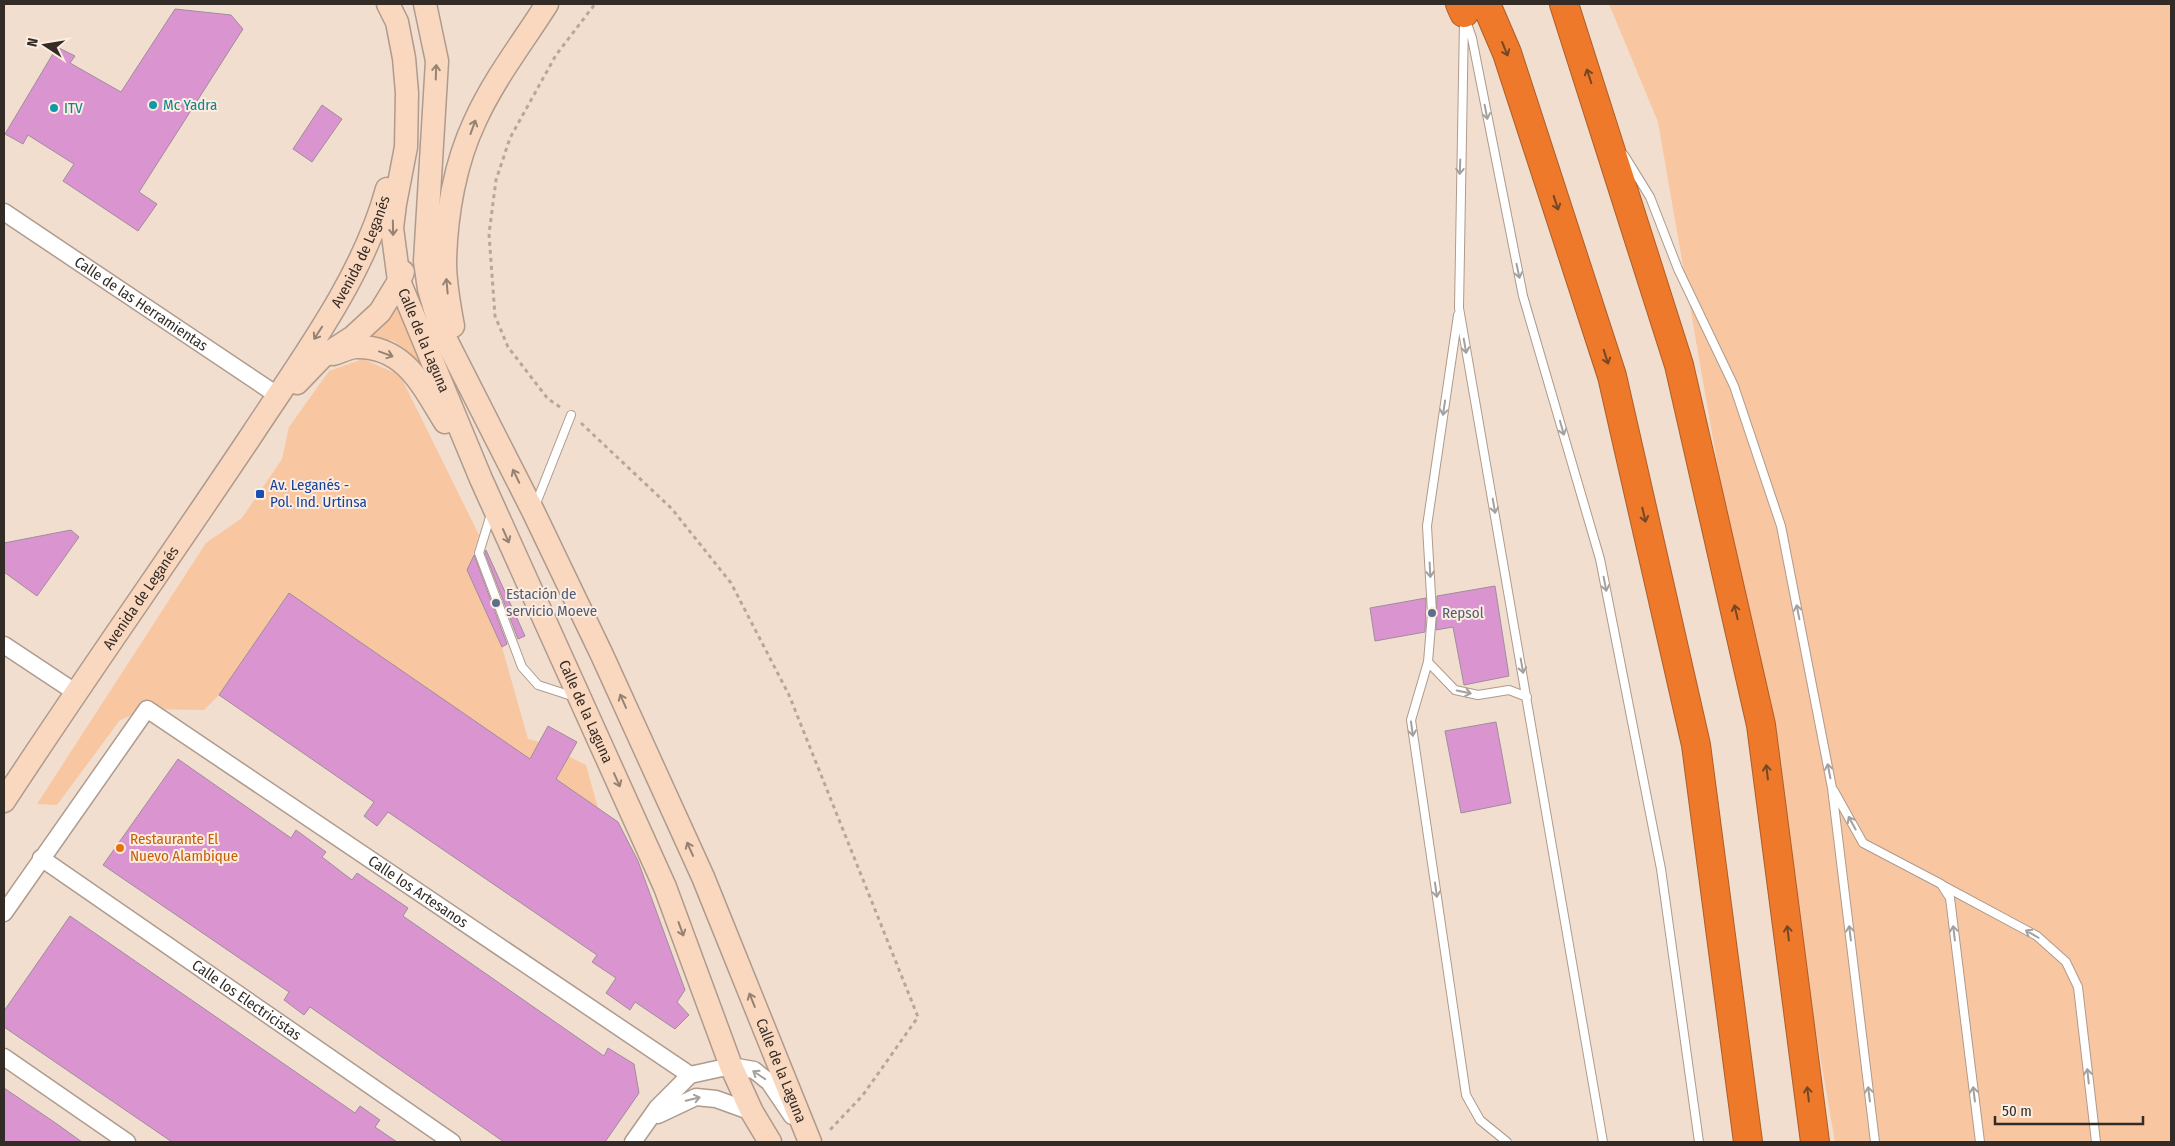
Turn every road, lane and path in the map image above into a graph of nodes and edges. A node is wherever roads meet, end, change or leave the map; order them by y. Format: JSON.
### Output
{"nodes":[{"id":1,"x":388,"y":4,"type":"edge"},
{"id":2,"x":426,"y":4,"type":"edge"},
{"id":3,"x":547,"y":4,"type":"edge"},
{"id":4,"x":596,"y":4,"type":"edge"},
{"id":5,"x":1564,"y":4,"type":"edge"},
{"id":6,"x":1470,"y":7,"type":"edge"},
{"id":7,"x":407,"y":93,"type":"junction"},
{"id":8,"x":435,"y":121,"type":"junction"},
{"id":9,"x":1603,"y":122,"type":"junction"},
{"id":10,"x":4,"y":212,"type":"edge"},
{"id":11,"x":400,"y":281,"type":"junction"},
{"id":12,"x":1459,"y":308,"type":"junction"},
{"id":13,"x":322,"y":357,"type":"junction"},
{"id":14,"x":277,"y":396,"type":"junction"},
{"id":15,"x":479,"y":400,"type":"junction"},
{"id":16,"x":571,"y":415,"type":"junction"},
{"id":17,"x":481,"y":479,"type":"junction"},
{"id":18,"x":493,"y":508,"type":"junction"},
{"id":19,"x":533,"y":511,"type":"junction"},
{"id":20,"x":4,"y":645,"type":"edge"},
{"id":21,"x":1428,"y":662,"type":"junction"},
{"id":22,"x":75,"y":692,"type":"junction"},
{"id":23,"x":1527,"y":697,"type":"junction"},
{"id":24,"x":580,"y":698,"type":"junction"},
{"id":25,"x":1832,"y":788,"type":"junction"},
{"id":26,"x":4,"y":801,"type":"edge"},
{"id":27,"x":42,"y":858,"type":"junction"},
{"id":28,"x":1941,"y":884,"type":"junction"},
{"id":29,"x":4,"y":913,"type":"edge"},
{"id":30,"x":4,"y":1057,"type":"edge"},
{"id":31,"x":731,"y":1066,"type":"junction"},
{"id":32,"x":690,"y":1075,"type":"junction"},
{"id":33,"x":752,"y":1112,"type":"junction"},
{"id":34,"x":649,"y":1120,"type":"junction"},
{"id":35,"x":814,"y":1140,"type":"edge"},
{"id":36,"x":127,"y":1142,"type":"edge"},
{"id":37,"x":452,"y":1142,"type":"edge"},
{"id":38,"x":634,"y":1142,"type":"edge"},
{"id":39,"x":770,"y":1142,"type":"edge"},
{"id":40,"x":1507,"y":1142,"type":"edge"},
{"id":41,"x":1603,"y":1142,"type":"edge"},
{"id":42,"x":1699,"y":1142,"type":"edge"},
{"id":43,"x":1748,"y":1142,"type":"edge"},
{"id":44,"x":1814,"y":1142,"type":"edge"},
{"id":45,"x":1875,"y":1142,"type":"edge"},
{"id":46,"x":1980,"y":1142,"type":"edge"},
{"id":47,"x":2096,"y":1142,"type":"edge"}],
"edges":[{"from":1,"to":7,"type":"street"},
{"from":8,"to":2,"type":"street","one_way":true},
{"from":15,"to":3,"type":"street","one_way":true},
{"from":4,"to":16,"type":"path"},
{"from":9,"to":5,"type":"highway","one_way":true},
{"from":6,"to":12,"type":"lane","one_way":true},
{"from":6,"to":42,"type":"lane","one_way":true},
{"from":6,"to":43,"type":"highway","one_way":true},
{"from":7,"to":11,"type":"street","name":"Calle de la Laguna","one_way":true},
{"from":7,"to":14,"type":"street","name":"Avenida de Leganés","one_way":true},
{"from":8,"to":11,"type":"street","name":"Avenida de Leganés"},
{"from":8,"to":15,"type":"street"},
{"from":25,"to":9,"type":"lane","one_way":true},
{"from":44,"to":9,"type":"highway","one_way":true},
{"from":10,"to":14,"type":"street","name":"Calle de las Herramientas"},
{"from":11,"to":13,"type":"street","name":"Avenida de Leganés"},
{"from":11,"to":17,"type":"street","name":"Calle de la Laguna"},
{"from":12,"to":21,"type":"lane","one_way":true},
{"from":12,"to":23,"type":"lane","one_way":true},
{"from":13,"to":14,"type":"street","name":"Avenida de Leganés"},
{"from":13,"to":17,"type":"street","one_way":true},
{"from":14,"to":22,"type":"street","name":"Avenida de Leganés"},
{"from":19,"to":15,"type":"street","name":"Calle de la Laguna","one_way":true},
{"from":16,"to":19,"type":"lane"},
{"from":16,"to":35,"type":"path"},
{"from":17,"to":18,"type":"street","name":"Calle de la Laguna"},
{"from":18,"to":24,"type":"street","name":"Calle de la Laguna","one_way":true},
{"from":18,"to":24,"type":"lane"},
{"from":35,"to":19,"type":"street","name":"Calle de la Laguna","one_way":true},
{"from":20,"to":22,"type":"street"},
{"from":21,"to":23,"type":"lane","one_way":true},
{"from":21,"to":40,"type":"lane","one_way":true},
{"from":22,"to":26,"type":"street","name":"Avenida de Leganés"},
{"from":23,"to":41,"type":"lane"},
{"from":24,"to":31,"type":"street","name":"Calle de la Laguna","one_way":true},
{"from":28,"to":25,"type":"lane","one_way":true},
{"from":45,"to":25,"type":"lane","one_way":true},
{"from":27,"to":29,"type":"street"},
{"from":27,"to":32,"type":"street","name":"Calle los Artesanos"},
{"from":27,"to":37,"type":"street","name":"Calle los Electricistas"},
{"from":46,"to":28,"type":"lane","one_way":true},
{"from":47,"to":28,"type":"lane","one_way":true},
{"from":30,"to":36,"type":"street"},
{"from":31,"to":32,"type":"street"},
{"from":31,"to":33,"type":"street","name":"Calle de la Laguna"},
{"from":35,"to":31,"type":"street","one_way":true},
{"from":32,"to":34,"type":"street"},
{"from":34,"to":33,"type":"street","one_way":true},
{"from":33,"to":39,"type":"street","name":"Calle de la Laguna"},
{"from":34,"to":38,"type":"street"}]}
